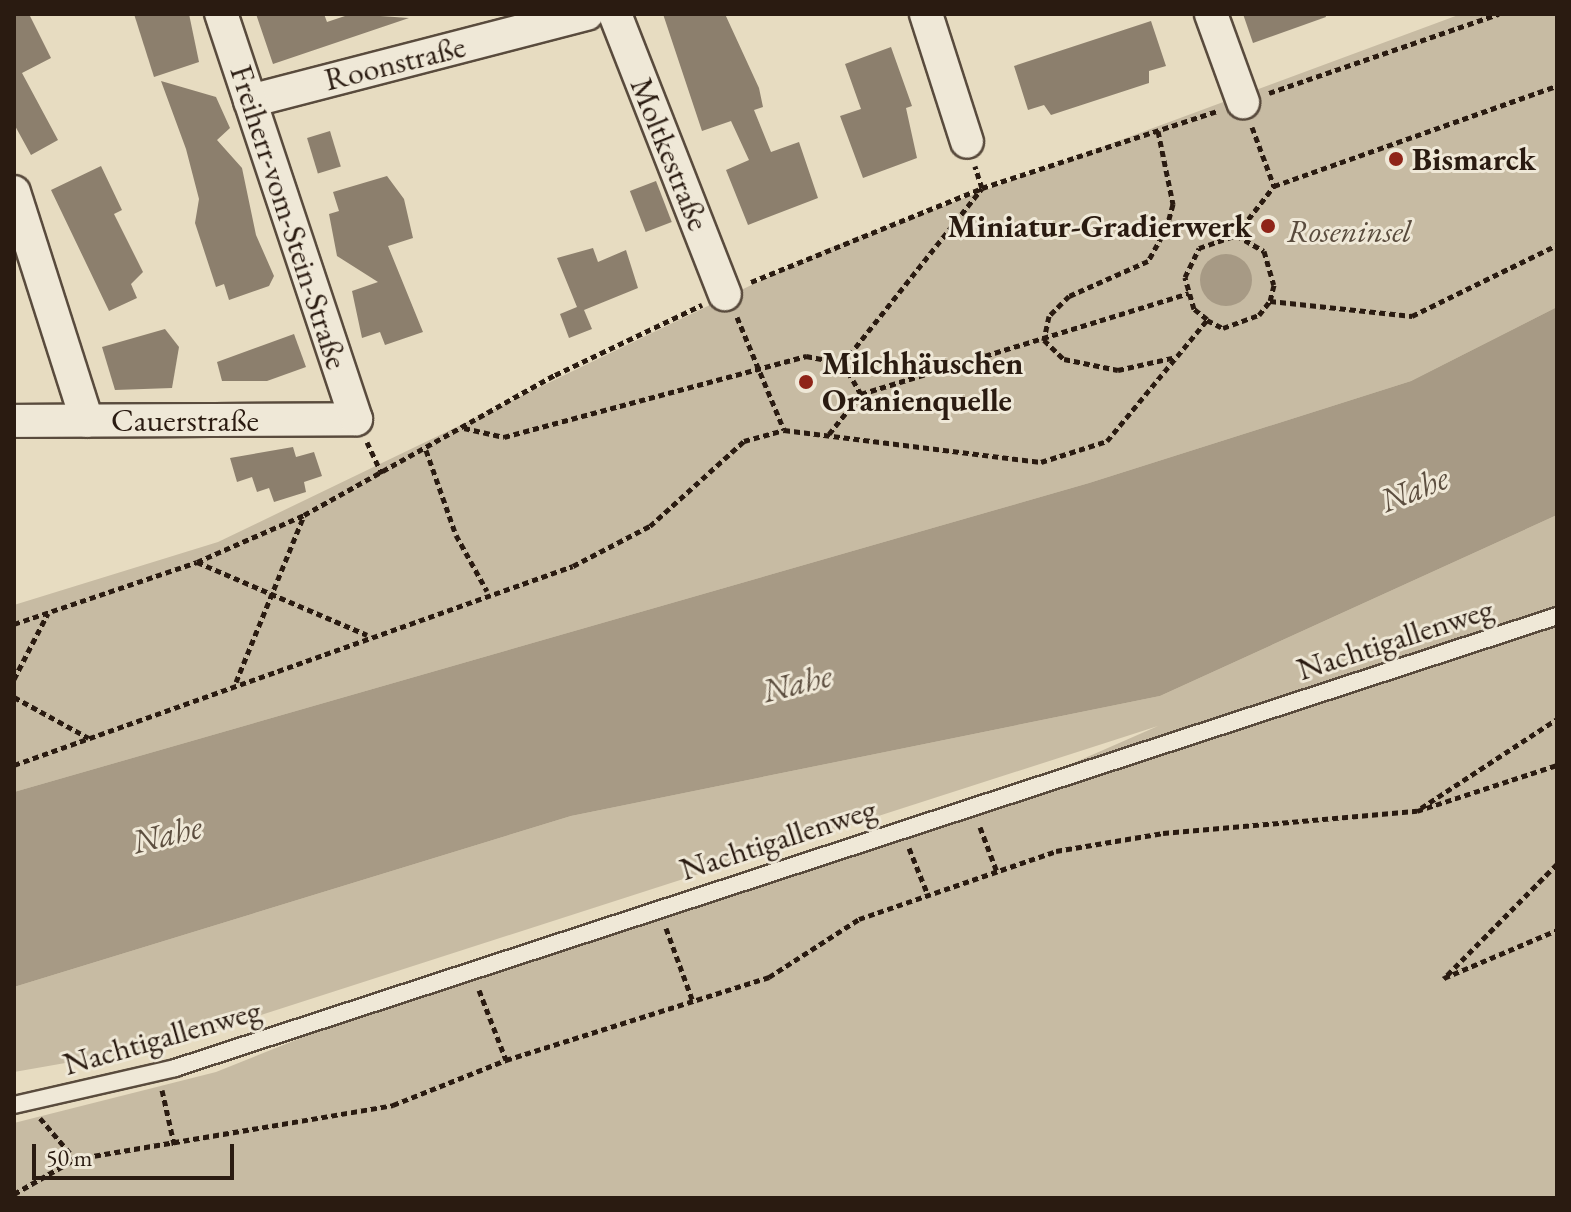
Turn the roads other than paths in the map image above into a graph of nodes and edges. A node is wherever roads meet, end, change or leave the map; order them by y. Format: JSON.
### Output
{"nodes":[{"id":1,"x":221,"y":14,"type":"edge"},
{"id":2,"x":587,"y":14,"type":"edge"},
{"id":3,"x":615,"y":14,"type":"edge"},
{"id":4,"x":926,"y":14,"type":"edge"},
{"id":5,"x":1211,"y":14,"type":"edge"},
{"id":6,"x":250,"y":101,"type":"junction"},
{"id":7,"x":1243,"y":102,"type":"road end"},
{"id":8,"x":967,"y":142,"type":"dead end"},
{"id":9,"x":14,"y":192,"type":"edge"},
{"id":10,"x":725,"y":294,"type":"road end"},
{"id":11,"x":356,"y":419,"type":"joint"},
{"id":12,"x":14,"y":421,"type":"edge"},
{"id":13,"x":87,"y":421,"type":"junction"},
{"id":14,"x":1557,"y":616,"type":"edge"},
{"id":15,"x":14,"y":1105,"type":"edge"}],
"edges":[{"from":1,"to":6,"type":"street","name":"Freiherr-vom-Stein-Straße"},
{"from":2,"to":6,"type":"street","name":"Roonstraße"},
{"from":3,"to":10,"type":"street","name":"Moltkestraße"},
{"from":4,"to":8,"type":"street"},
{"from":5,"to":7,"type":"street"},
{"from":6,"to":11,"type":"street","name":"Freiherr-vom-Stein-Straße"},
{"from":9,"to":13,"type":"street"},
{"from":11,"to":13,"type":"street","name":"Cauerstraße"},
{"from":12,"to":13,"type":"street","name":"Cauerstraße"},
{"from":14,"to":15,"type":"lane","name":"Nachtigallenweg"}]}
